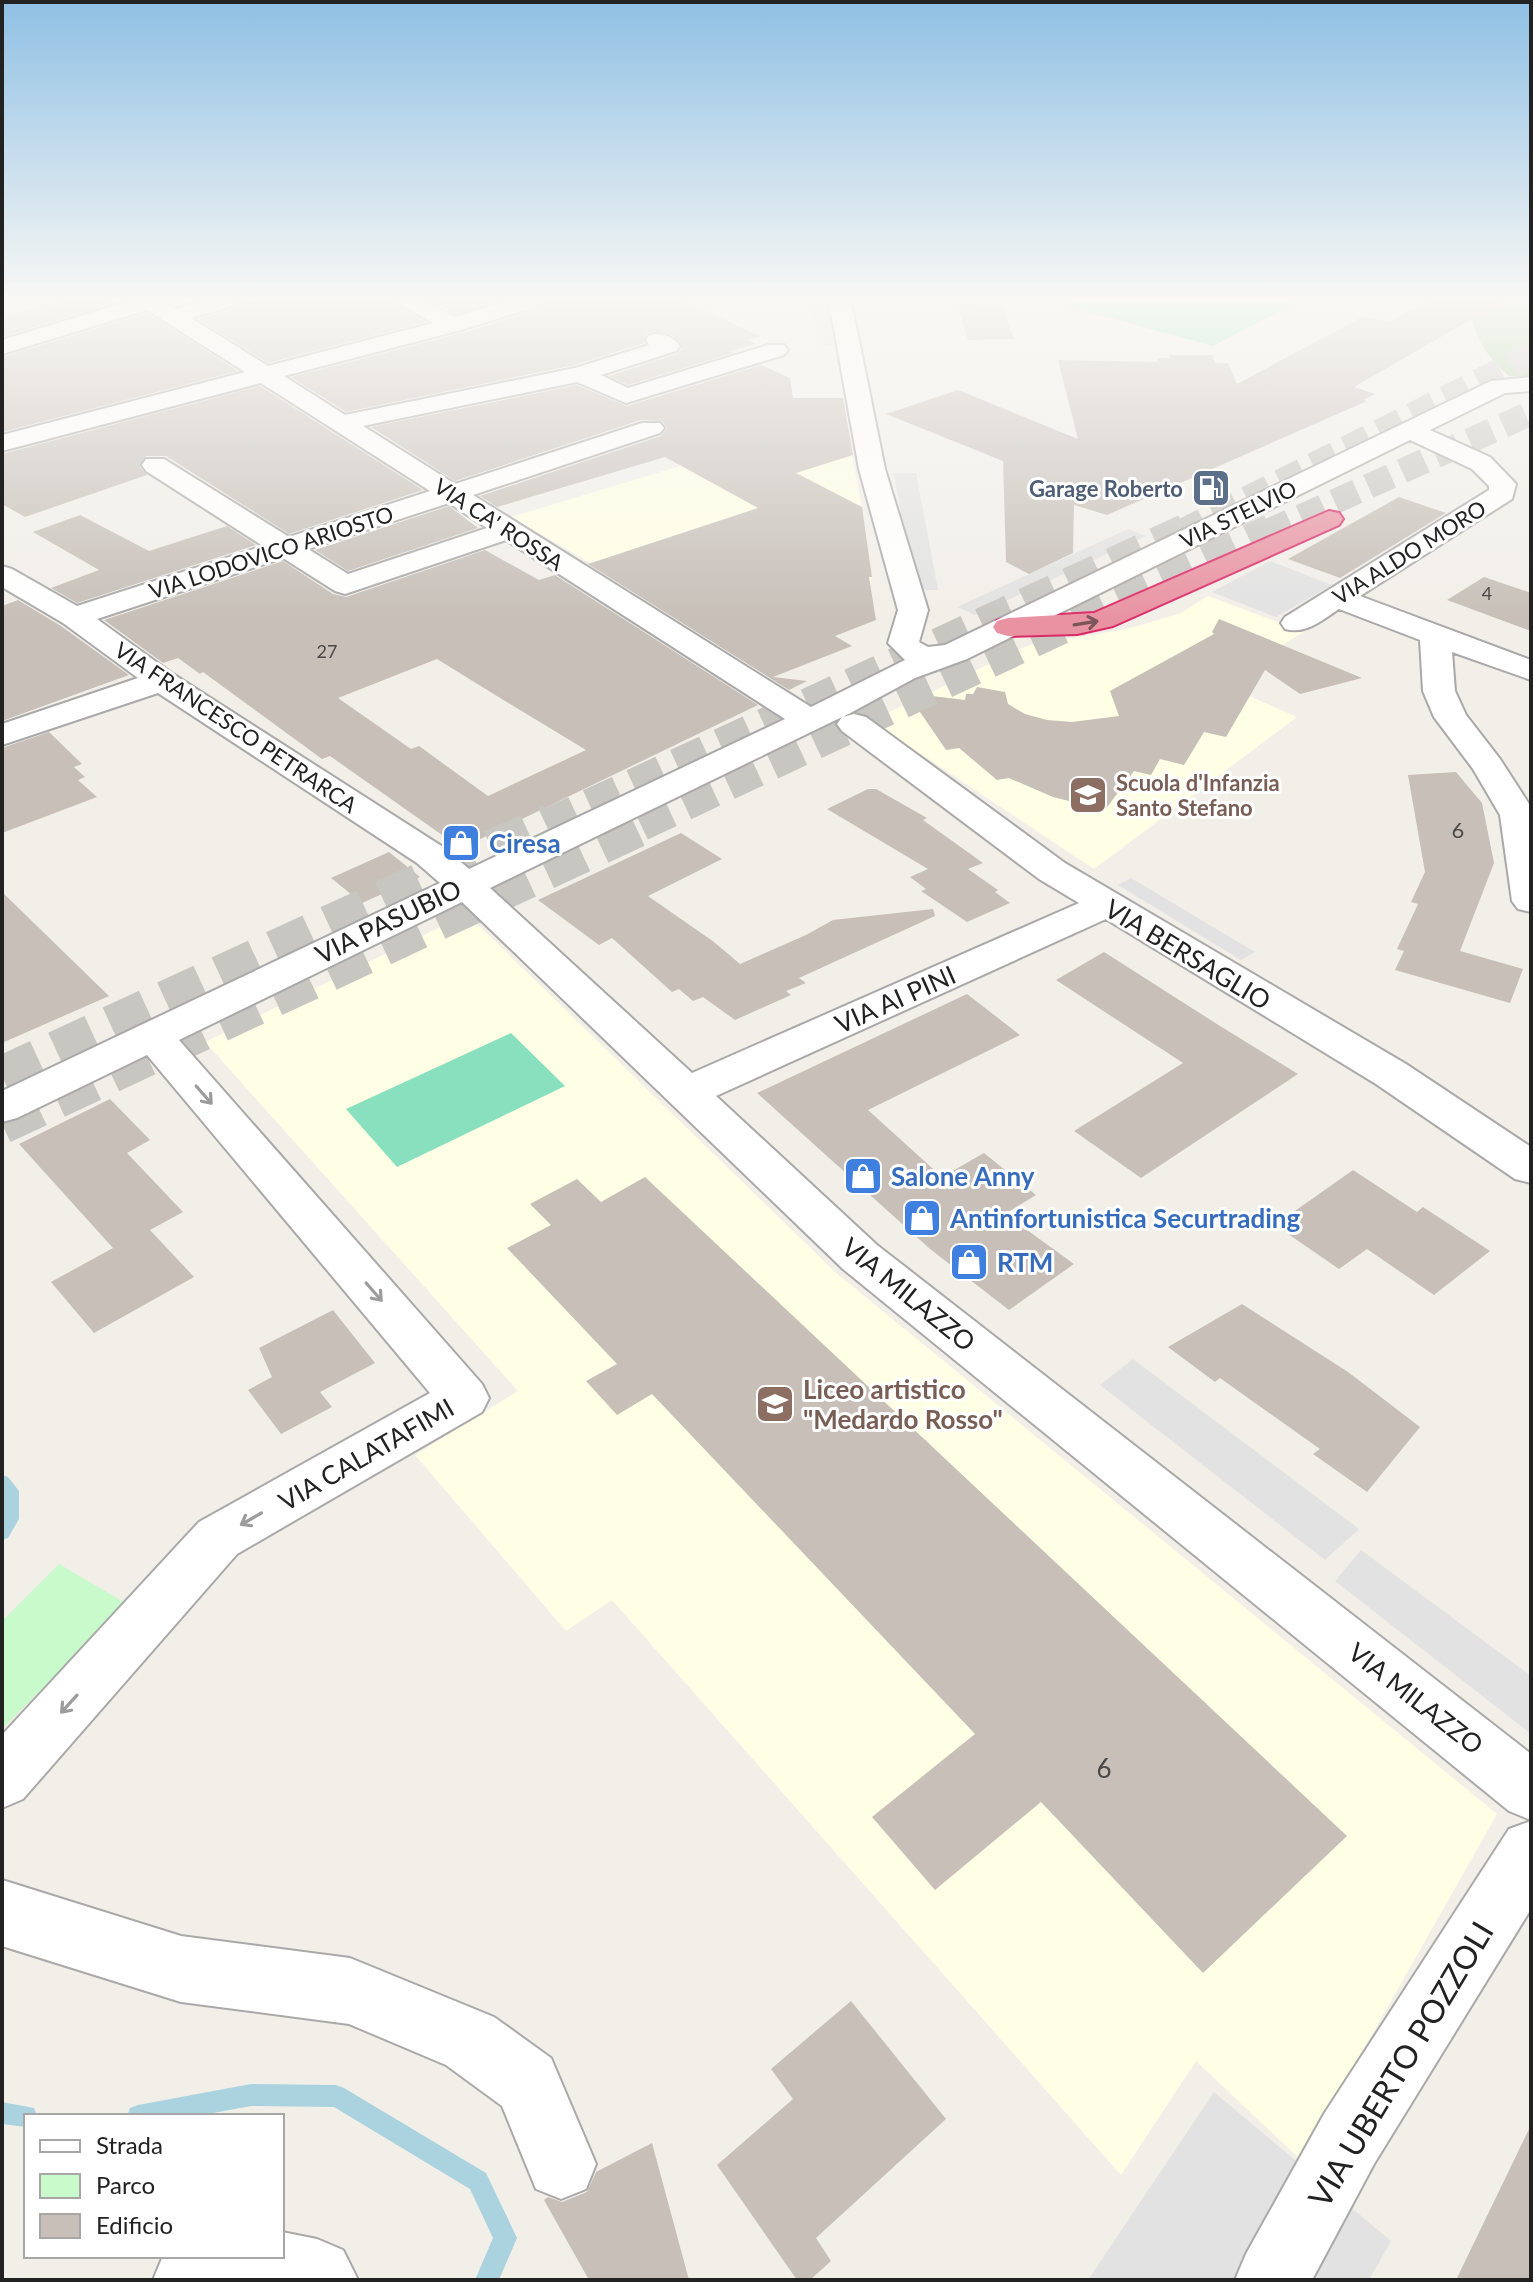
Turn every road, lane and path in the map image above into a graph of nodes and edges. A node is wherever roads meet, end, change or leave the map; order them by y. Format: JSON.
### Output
{"nodes":[{"id":1,"x":136,"y":407,"type":"edge"},
{"id":2,"x":317,"y":407,"type":"edge"},
{"id":3,"x":418,"y":407,"type":"edge"},
{"id":4,"x":639,"y":407,"type":"edge"},
{"id":5,"x":860,"y":407,"type":"edge"},
{"id":6,"x":1456,"y":407,"type":"edge"},
{"id":7,"x":343,"y":423,"type":"junction"},
{"id":8,"x":1410,"y":430,"type":"junction"},
{"id":9,"x":2,"y":443,"type":"edge"},
{"id":10,"x":155,"y":465,"type":"dead end"},
{"id":11,"x":451,"y":493,"type":"junction"},
{"id":12,"x":1329,"y":519,"type":"dead end"},
{"id":13,"x":507,"y":530,"type":"junction"},
{"id":14,"x":285,"y":548,"type":"junction"},
{"id":15,"x":5,"y":579,"type":"edge"},
{"id":16,"x":1337,"y":598,"type":"junction"},
{"id":17,"x":74,"y":617,"type":"junction"},
{"id":18,"x":1296,"y":623,"type":"dead end"},
{"id":19,"x":999,"y":630,"type":"junction"},
{"id":20,"x":1435,"y":635,"type":"junction"},
{"id":21,"x":950,"y":641,"type":"junction"},
{"id":22,"x":909,"y":642,"type":"junction"},
{"id":23,"x":1531,"y":671,"type":"edge"},
{"id":24,"x":162,"y":681,"type":"junction"},
{"id":25,"x":835,"y":719,"type":"junction"},
{"id":26,"x":2,"y":735,"type":"edge"},
{"id":27,"x":465,"y":885,"type":"junction"},
{"id":28,"x":1531,"y":901,"type":"edge"},
{"id":29,"x":1106,"y":905,"type":"junction"},
{"id":30,"x":153,"y":1036,"type":"junction"},
{"id":31,"x":685,"y":1093,"type":"junction"},
{"id":32,"x":2,"y":1108,"type":"edge"},
{"id":33,"x":1531,"y":1168,"type":"edge"},
{"id":34,"x":2,"y":1779,"type":"edge"},
{"id":35,"x":1531,"y":1791,"type":"edge"},
{"id":36,"x":1531,"y":1851,"type":"edge"},
{"id":37,"x":2,"y":1912,"type":"edge"},
{"id":38,"x":561,"y":2164,"type":"dead end"},
{"id":39,"x":190,"y":2280,"type":"edge"},
{"id":40,"x":321,"y":2280,"type":"edge"},
{"id":41,"x":1272,"y":2280,"type":"edge"}],
"edges":[{"from":1,"to":9,"type":"street"},
{"from":2,"to":7,"type":"street","name":"VIA CA' ROSSA"},
{"from":3,"to":7,"type":"street"},
{"from":4,"to":11,"type":"street","name":"VIA LODOVICO ARIOSTO"},
{"from":5,"to":22,"type":"street"},
{"from":6,"to":8,"type":"street","name":"VIA STELVIO"},
{"from":7,"to":11,"type":"street","name":"VIA CA' ROSSA"},
{"from":8,"to":16,"type":"street","name":"VIA ALDO MORO"},
{"from":8,"to":19,"type":"street","name":"VIA STELVIO"},
{"from":10,"to":14,"type":"street"},
{"from":11,"to":13,"type":"street","name":"VIA CA' ROSSA"},
{"from":11,"to":14,"type":"street","name":"VIA LODOVICO ARIOSTO"},
{"from":19,"to":12,"type":"highway","one_way":true},
{"from":13,"to":14,"type":"street"},
{"from":13,"to":25,"type":"street","name":"VIA CA' ROSSA"},
{"from":14,"to":17,"type":"street","name":"VIA LODOVICO ARIOSTO"},
{"from":15,"to":17,"type":"street","name":"VIA FRANCESCO PETRARCA"},
{"from":16,"to":18,"type":"street","name":"VIA ALDO MORO"},
{"from":16,"to":20,"type":"street"},
{"from":17,"to":24,"type":"street","name":"VIA FRANCESCO PETRARCA"},
{"from":19,"to":21,"type":"street","name":"VIA STELVIO"},
{"from":20,"to":23,"type":"street"},
{"from":20,"to":28,"type":"street"},
{"from":21,"to":22,"type":"street","name":"VIA PASUBIO"},
{"from":21,"to":22,"type":"street"},
{"from":22,"to":25,"type":"street","name":"VIA PASUBIO"},
{"from":24,"to":26,"type":"street"},
{"from":24,"to":27,"type":"street","name":"VIA FRANCESCO PETRARCA"},
{"from":25,"to":27,"type":"street","name":"VIA PASUBIO"},
{"from":25,"to":29,"type":"street","name":"VIA BERSAGLIO"},
{"from":27,"to":30,"type":"street","name":"VIA PASUBIO"},
{"from":27,"to":31,"type":"street","name":"VIA MILAZZO"},
{"from":29,"to":31,"type":"street","name":"VIA AI PINI"},
{"from":29,"to":33,"type":"street","name":"VIA BERSAGLIO"},
{"from":30,"to":32,"type":"street","name":"VIA PASUBIO"},
{"from":30,"to":34,"type":"street","name":"VIA CALATAFIMI","one_way":true},
{"from":31,"to":35,"type":"street","name":"VIA MILAZZO"},
{"from":36,"to":41,"type":"street","name":"VIA UBERTO POZZOLI"},
{"from":37,"to":38,"type":"street"},
{"from":39,"to":40,"type":"street"}]}
